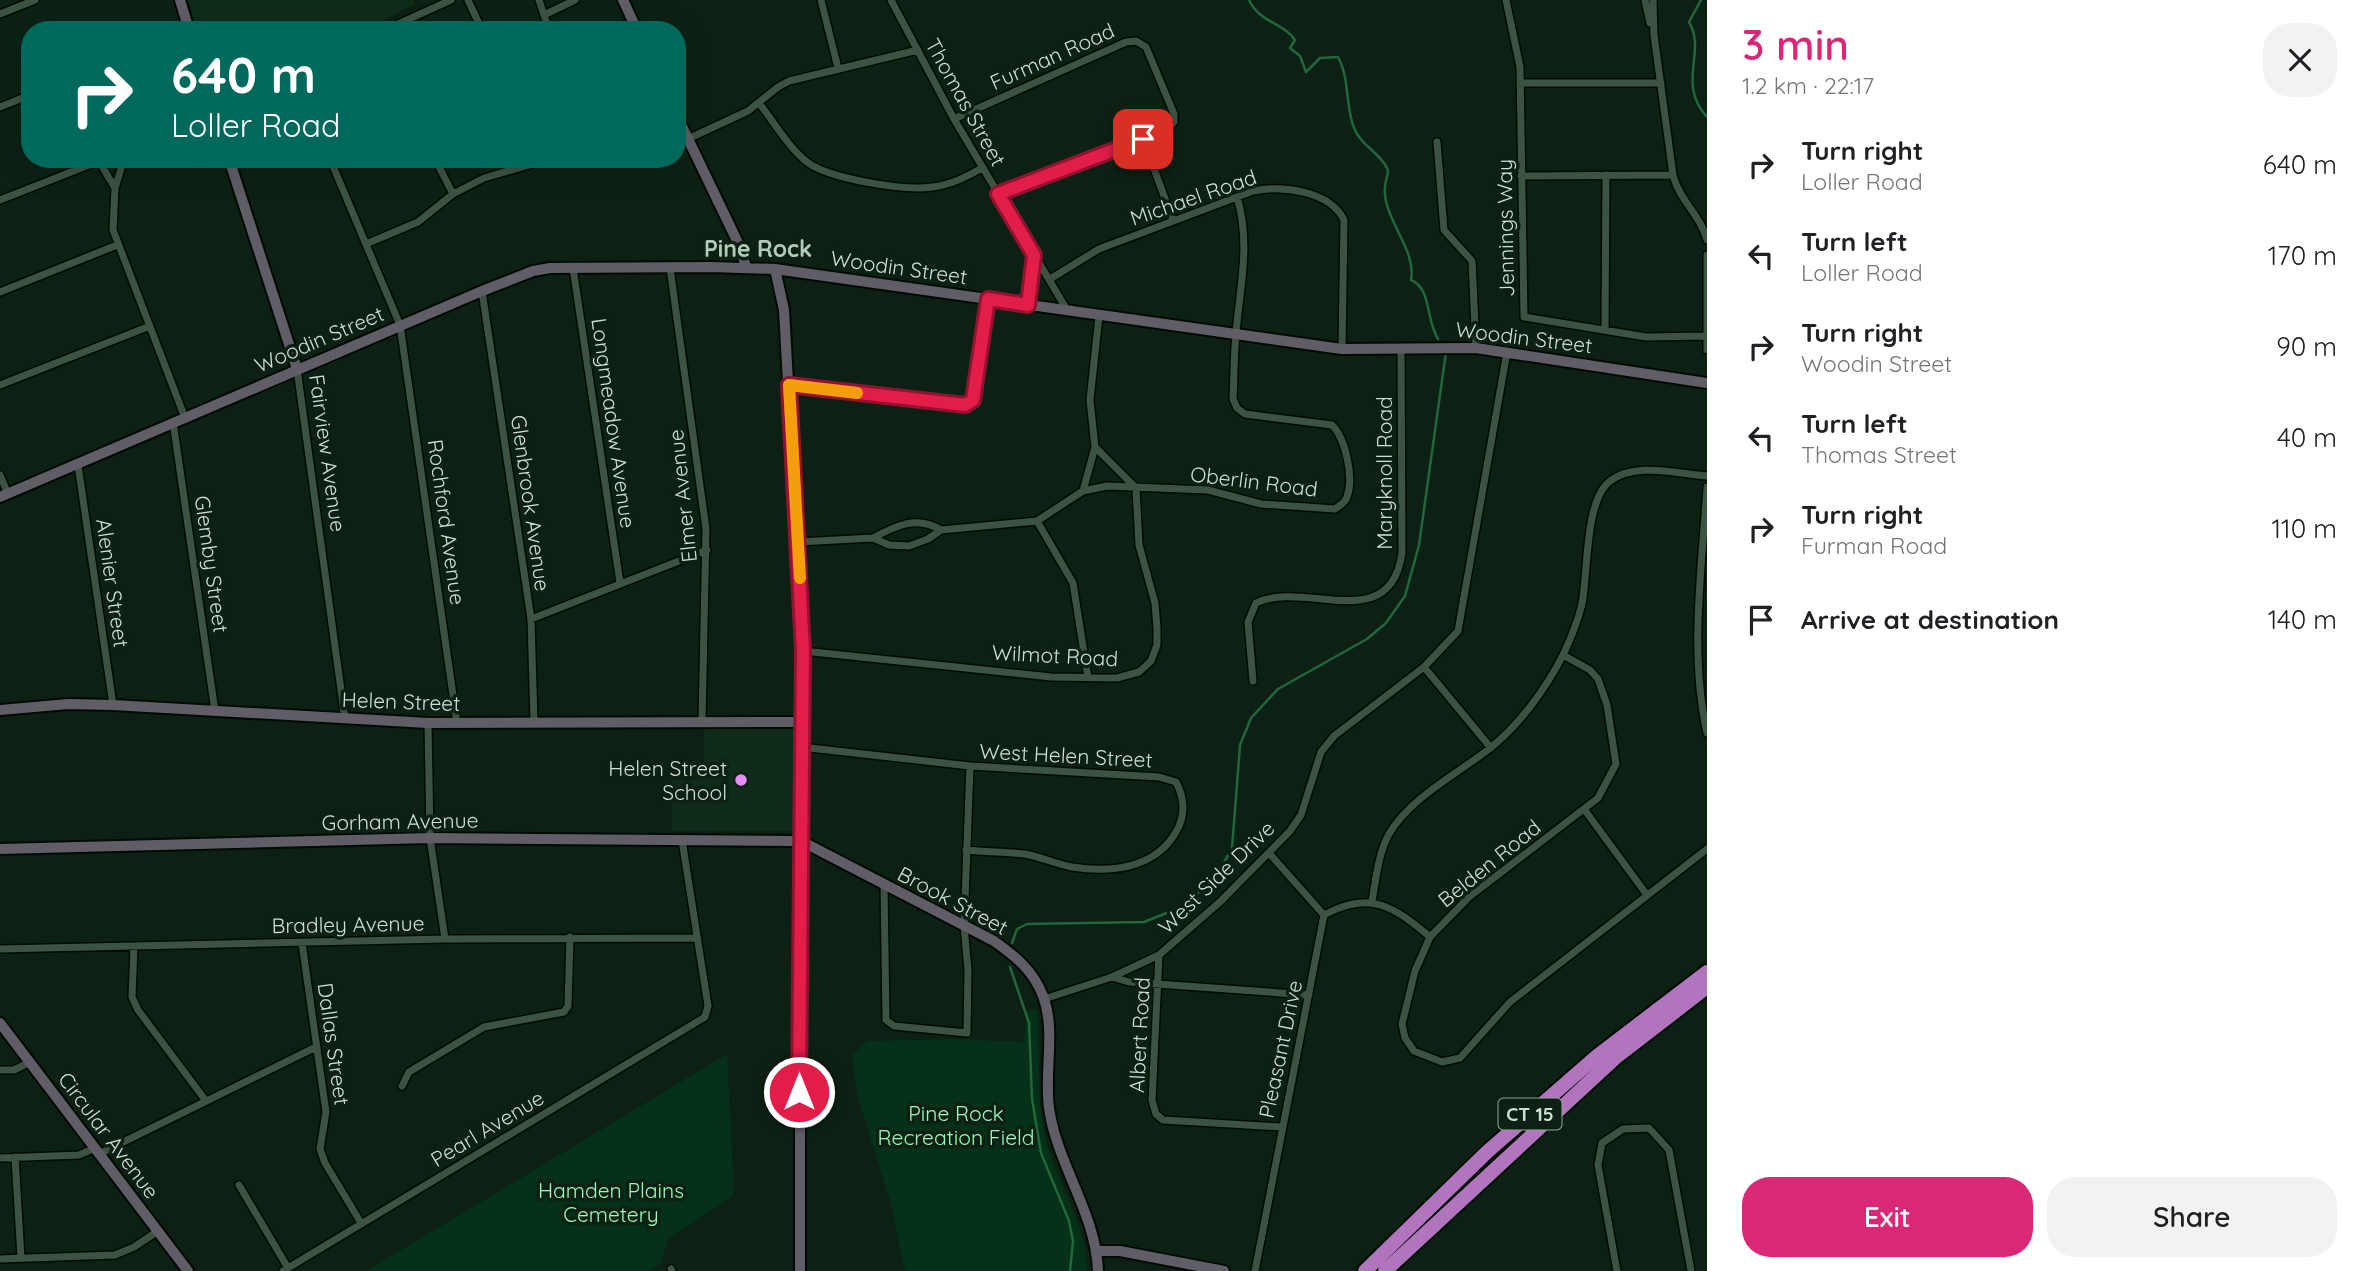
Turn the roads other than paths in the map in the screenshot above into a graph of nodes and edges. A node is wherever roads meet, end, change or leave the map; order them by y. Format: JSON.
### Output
{"nodes":[{"id":1,"x":35,"y":0,"type":"edge"},
{"id":2,"x":180,"y":0,"type":"edge"},
{"id":3,"x":451,"y":0,"type":"edge"},
{"id":4,"x":468,"y":0,"type":"edge"},
{"id":5,"x":539,"y":0,"type":"edge"},
{"id":6,"x":575,"y":0,"type":"edge"},
{"id":7,"x":623,"y":0,"type":"edge"},
{"id":8,"x":821,"y":0,"type":"edge"},
{"id":9,"x":891,"y":0,"type":"edge"},
{"id":10,"x":1506,"y":0,"type":"edge"},
{"id":11,"x":1645,"y":0,"type":"edge"},
{"id":12,"x":1653,"y":0,"type":"edge"},
{"id":13,"x":0,"y":14,"type":"edge"},
{"id":14,"x":546,"y":14,"type":"junction"},
{"id":15,"x":186,"y":21,"type":"edge"},
{"id":16,"x":405,"y":21,"type":"edge"},
{"id":17,"x":478,"y":21,"type":"edge"},
{"id":18,"x":548,"y":21,"type":"edge"},
{"id":19,"x":633,"y":21,"type":"edge"},
{"id":20,"x":1654,"y":35,"type":"junction"},
{"id":21,"x":918,"y":50,"type":"junction"},
{"id":22,"x":838,"y":68,"type":"junction"},
{"id":23,"x":1520,"y":83,"type":"junction"},
{"id":24,"x":1661,"y":83,"type":"junction"},
{"id":25,"x":21,"y":99,"type":"edge"},
{"id":26,"x":759,"y":103,"type":"junction"},
{"id":27,"x":0,"y":107,"type":"edge"},
{"id":28,"x":954,"y":119,"type":"junction"},
{"id":29,"x":686,"y":133,"type":"edge"},
{"id":30,"x":689,"y":139,"type":"junction"},
{"id":31,"x":1143,"y":139,"type":"junction"},
{"id":32,"x":686,"y":140,"type":"edge"},
{"id":33,"x":1437,"y":142,"type":"dead end"},
{"id":34,"x":81,"y":168,"type":"edge"},
{"id":35,"x":105,"y":168,"type":"edge"},
{"id":36,"x":121,"y":168,"type":"edge"},
{"id":37,"x":232,"y":168,"type":"edge"},
{"id":38,"x":334,"y":168,"type":"edge"},
{"id":39,"x":440,"y":168,"type":"edge"},
{"id":40,"x":518,"y":168,"type":"edge"},
{"id":41,"x":982,"y":168,"type":"junction"},
{"id":42,"x":1606,"y":175,"type":"junction"},
{"id":43,"x":1673,"y":175,"type":"junction"},
{"id":44,"x":1521,"y":176,"type":"junction"},
{"id":45,"x":115,"y":188,"type":"junction"},
{"id":46,"x":453,"y":194,"type":"junction"},
{"id":47,"x":998,"y":194,"type":"junction"},
{"id":48,"x":1237,"y":197,"type":"junction"},
{"id":49,"x":0,"y":200,"type":"edge"},
{"id":50,"x":1173,"y":220,"type":"junction"},
{"id":51,"x":1707,"y":240,"type":"edge"},
{"id":52,"x":366,"y":244,"type":"junction"},
{"id":53,"x":117,"y":245,"type":"junction"},
{"id":54,"x":1034,"y":255,"type":"junction"},
{"id":55,"x":1707,"y":255,"type":"edge"},
{"id":56,"x":746,"y":267,"type":"junction"},
{"id":57,"x":573,"y":268,"type":"junction"},
{"id":58,"x":670,"y":268,"type":"junction"},
{"id":59,"x":775,"y":269,"type":"junction"},
{"id":60,"x":1050,"y":279,"type":"junction"},
{"id":61,"x":482,"y":291,"type":"junction"},
{"id":62,"x":0,"y":292,"type":"edge"},
{"id":63,"x":988,"y":299,"type":"junction"},
{"id":64,"x":1028,"y":305,"type":"junction"},
{"id":65,"x":1067,"y":310,"type":"junction"},
{"id":66,"x":1099,"y":316,"type":"junction"},
{"id":67,"x":400,"y":325,"type":"junction"},
{"id":68,"x":150,"y":326,"type":"junction"},
{"id":69,"x":1605,"y":330,"type":"junction"},
{"id":70,"x":1236,"y":334,"type":"junction"},
{"id":71,"x":1705,"y":336,"type":"junction"},
{"id":72,"x":1401,"y":348,"type":"junction"},
{"id":73,"x":1476,"y":348,"type":"junction"},
{"id":74,"x":1342,"y":349,"type":"junction"},
{"id":75,"x":1707,"y":350,"type":"edge"},
{"id":76,"x":1507,"y":352,"type":"junction"},
{"id":77,"x":297,"y":369,"type":"junction"},
{"id":78,"x":1707,"y":383,"type":"edge"},
{"id":79,"x":0,"y":385,"type":"edge"},
{"id":80,"x":789,"y":385,"type":"junction"},
{"id":81,"x":185,"y":418,"type":"junction"},
{"id":82,"x":173,"y":422,"type":"junction"},
{"id":83,"x":1095,"y":447,"type":"junction"},
{"id":84,"x":78,"y":465,"type":"junction"},
{"id":85,"x":0,"y":475,"type":"edge"},
{"id":86,"x":1707,"y":476,"type":"edge"},
{"id":87,"x":1707,"y":487,"type":"edge"},
{"id":88,"x":1136,"y":488,"type":"junction"},
{"id":89,"x":1083,"y":491,"type":"junction"},
{"id":90,"x":4,"y":496,"type":"edge"},
{"id":91,"x":1037,"y":521,"type":"junction"},
{"id":92,"x":941,"y":530,"type":"junction"},
{"id":93,"x":873,"y":538,"type":"junction"},
{"id":94,"x":798,"y":542,"type":"junction"},
{"id":95,"x":707,"y":550,"type":"junction"},
{"id":96,"x":620,"y":583,"type":"junction"},
{"id":97,"x":531,"y":620,"type":"junction"},
{"id":98,"x":803,"y":650,"type":"junction"},
{"id":99,"x":1563,"y":655,"type":"junction"},
{"id":100,"x":1424,"y":667,"type":"junction"},
{"id":101,"x":1088,"y":678,"type":"junction"},
{"id":102,"x":1253,"y":681,"type":"dead end"},
{"id":103,"x":113,"y":705,"type":"junction"},
{"id":104,"x":0,"y":710,"type":"edge"},
{"id":105,"x":215,"y":711,"type":"junction"},
{"id":106,"x":345,"y":719,"type":"junction"},
{"id":107,"x":534,"y":722,"type":"junction"},
{"id":108,"x":702,"y":722,"type":"junction"},
{"id":109,"x":802,"y":722,"type":"junction"},
{"id":110,"x":428,"y":723,"type":"junction"},
{"id":111,"x":457,"y":723,"type":"junction"},
{"id":112,"x":1707,"y":733,"type":"edge"},
{"id":113,"x":801,"y":747,"type":"junction"},
{"id":114,"x":1491,"y":748,"type":"junction"},
{"id":115,"x":970,"y":766,"type":"junction"},
{"id":116,"x":1584,"y":809,"type":"junction"},
{"id":117,"x":430,"y":838,"type":"junction"},
{"id":118,"x":682,"y":840,"type":"junction"},
{"id":119,"x":801,"y":841,"type":"junction"},
{"id":120,"x":0,"y":849,"type":"edge"},
{"id":121,"x":1707,"y":849,"type":"edge"},
{"id":122,"x":966,"y":850,"type":"junction"},
{"id":123,"x":1269,"y":853,"type":"junction"},
{"id":124,"x":884,"y":884,"type":"junction"},
{"id":125,"x":1647,"y":895,"type":"junction"},
{"id":126,"x":1372,"y":901,"type":"junction"},
{"id":127,"x":1324,"y":915,"type":"junction"},
{"id":128,"x":964,"y":926,"type":"junction"},
{"id":129,"x":570,"y":937,"type":"junction"},
{"id":130,"x":1430,"y":937,"type":"junction"},
{"id":131,"x":698,"y":938,"type":"junction"},
{"id":132,"x":445,"y":939,"type":"junction"},
{"id":133,"x":302,"y":943,"type":"junction"},
{"id":134,"x":134,"y":946,"type":"junction"},
{"id":135,"x":0,"y":948,"type":"edge"},
{"id":136,"x":1159,"y":956,"type":"junction"},
{"id":137,"x":1707,"y":972,"type":"edge"},
{"id":138,"x":1112,"y":977,"type":"junction"},
{"id":139,"x":1160,"y":982,"type":"junction"},
{"id":140,"x":1707,"y":987,"type":"edge"},
{"id":141,"x":1309,"y":995,"type":"junction"},
{"id":142,"x":1044,"y":999,"type":"junction"},
{"id":143,"x":0,"y":1023,"type":"edge"},
{"id":144,"x":316,"y":1047,"type":"junction"},
{"id":145,"x":30,"y":1062,"type":"junction"},
{"id":146,"x":0,"y":1070,"type":"edge"},
{"id":147,"x":402,"y":1086,"type":"dead end"},
{"id":148,"x":206,"y":1101,"type":"junction"},
{"id":149,"x":1281,"y":1127,"type":"junction"},
{"id":150,"x":97,"y":1151,"type":"junction"},
{"id":151,"x":15,"y":1157,"type":"junction"},
{"id":152,"x":0,"y":1158,"type":"edge"},
{"id":153,"x":239,"y":1185,"type":"dead end"},
{"id":154,"x":361,"y":1223,"type":"junction"},
{"id":155,"x":158,"y":1231,"type":"junction"},
{"id":156,"x":1097,"y":1251,"type":"junction"},
{"id":157,"x":21,"y":1258,"type":"junction"},
{"id":158,"x":0,"y":1259,"type":"edge"},
{"id":159,"x":285,"y":1269,"type":"edge"},
{"id":160,"x":188,"y":1271,"type":"edge"},
{"id":161,"x":800,"y":1271,"type":"edge"},
{"id":162,"x":1098,"y":1271,"type":"edge"},
{"id":163,"x":1224,"y":1271,"type":"edge"},
{"id":164,"x":1255,"y":1271,"type":"edge"},
{"id":165,"x":1365,"y":1271,"type":"edge"},
{"id":166,"x":1385,"y":1271,"type":"edge"},
{"id":167,"x":1618,"y":1271,"type":"edge"},
{"id":168,"x":1691,"y":1271,"type":"edge"}],
"edges":[{"from":1,"to":13,"type":"street"},
{"from":2,"to":15,"type":"main road"},
{"from":3,"to":16,"type":"street"},
{"from":4,"to":17,"type":"street"},
{"from":5,"to":14,"type":"street"},
{"from":6,"to":14,"type":"street"},
{"from":7,"to":19,"type":"main road"},
{"from":8,"to":22,"type":"street"},
{"from":9,"to":21,"type":"street","name":"Thomas Street"},
{"from":10,"to":23,"type":"street","name":"Jennings Way"},
{"from":11,"to":20,"type":"street"},
{"from":12,"to":20,"type":"street"},
{"from":14,"to":18,"type":"street"},
{"from":20,"to":24,"type":"street"},
{"from":21,"to":22,"type":"street"},
{"from":21,"to":28,"type":"street","name":"Thomas Street"},
{"from":22,"to":26,"type":"street"},
{"from":23,"to":24,"type":"street"},
{"from":23,"to":44,"type":"street","name":"Jennings Way"},
{"from":24,"to":43,"type":"street"},
{"from":25,"to":27,"type":"street"},
{"from":26,"to":30,"type":"street"},
{"from":26,"to":41,"type":"street"},
{"from":28,"to":31,"type":"street","name":"Furman Road"},
{"from":28,"to":41,"type":"street","name":"Thomas Street"},
{"from":29,"to":30,"type":"main road"},
{"from":30,"to":32,"type":"street"},
{"from":30,"to":56,"type":"main road"},
{"from":31,"to":47,"type":"street","name":"Furman Road"},
{"from":31,"to":50,"type":"street"},
{"from":33,"to":73,"type":"street"},
{"from":34,"to":49,"type":"street"},
{"from":35,"to":45,"type":"street"},
{"from":36,"to":45,"type":"street"},
{"from":37,"to":77,"type":"main road","name":"Fairview Avenue"},
{"from":38,"to":52,"type":"street","name":"Rochford Avenue"},
{"from":39,"to":46,"type":"street"},
{"from":40,"to":46,"type":"street"},
{"from":41,"to":47,"type":"street","name":"Thomas Street"},
{"from":42,"to":43,"type":"street"},
{"from":42,"to":44,"type":"street"},
{"from":42,"to":69,"type":"street"},
{"from":43,"to":51,"type":"street"},
{"from":44,"to":69,"type":"street","name":"Jennings Way"},
{"from":45,"to":53,"type":"street"},
{"from":46,"to":52,"type":"street"},
{"from":47,"to":54,"type":"street","name":"Thomas Street"},
{"from":48,"to":50,"type":"street","name":"Michael Road"},
{"from":48,"to":70,"type":"street","name":"Oberlin Road"},
{"from":48,"to":74,"type":"street","name":"Michael Road"},
{"from":50,"to":60,"type":"street","name":"Michael Road"},
{"from":52,"to":67,"type":"street","name":"Rochford Avenue"},
{"from":53,"to":62,"type":"street"},
{"from":53,"to":68,"type":"street"},
{"from":54,"to":60,"type":"street","name":"Thomas Street"},
{"from":54,"to":64,"type":"street"},
{"from":55,"to":71,"type":"street"},
{"from":56,"to":58,"type":"main road","name":"Woodin Street"},
{"from":56,"to":59,"type":"main road","name":"Woodin Street"},
{"from":57,"to":58,"type":"main road","name":"Woodin Street"},
{"from":57,"to":61,"type":"main road","name":"Woodin Street"},
{"from":57,"to":96,"type":"street","name":"Longmeadow Avenue"},
{"from":58,"to":95,"type":"street","name":"Elmer Avenue"},
{"from":59,"to":63,"type":"main road","name":"Woodin Street"},
{"from":59,"to":80,"type":"main road"},
{"from":60,"to":65,"type":"street","name":"Thomas Street"},
{"from":61,"to":67,"type":"main road","name":"Woodin Street"},
{"from":61,"to":97,"type":"street","name":"Glenbrook Avenue"},
{"from":63,"to":64,"type":"main road","name":"Woodin Street"},
{"from":63,"to":80,"type":"street"},
{"from":64,"to":65,"type":"main road","name":"Woodin Street"},
{"from":65,"to":66,"type":"main road","name":"Woodin Street"},
{"from":66,"to":70,"type":"main road","name":"Woodin Street"},
{"from":66,"to":83,"type":"street"},
{"from":67,"to":77,"type":"main road","name":"Woodin Street"},
{"from":67,"to":111,"type":"street","name":"Rochford Avenue"},
{"from":68,"to":79,"type":"street"},
{"from":68,"to":81,"type":"street"},
{"from":69,"to":71,"type":"street","name":"Jennings Way"},
{"from":70,"to":74,"type":"main road","name":"Woodin Street"},
{"from":70,"to":88,"type":"street","name":"Oberlin Road"},
{"from":71,"to":75,"type":"street"},
{"from":72,"to":73,"type":"main road","name":"Woodin Street"},
{"from":72,"to":74,"type":"main road","name":"Woodin Street"},
{"from":72,"to":102,"type":"street","name":"Maryknoll Road"},
{"from":73,"to":76,"type":"main road","name":"Woodin Street"},
{"from":76,"to":78,"type":"main road","name":"Woodin Street"},
{"from":76,"to":100,"type":"street","name":"West Side Drive"},
{"from":77,"to":81,"type":"main road","name":"Woodin Street"},
{"from":77,"to":106,"type":"street","name":"Fairview Avenue"},
{"from":80,"to":94,"type":"main road"},
{"from":81,"to":82,"type":"main road","name":"Woodin Street"},
{"from":82,"to":84,"type":"main road","name":"Woodin Street"},
{"from":82,"to":105,"type":"street","name":"Glemby Street"},
{"from":83,"to":88,"type":"street"},
{"from":83,"to":89,"type":"street"},
{"from":84,"to":90,"type":"main road","name":"Woodin Street"},
{"from":84,"to":103,"type":"street","name":"Alenier Street"},
{"from":85,"to":90,"type":"street"},
{"from":86,"to":99,"type":"street"},
{"from":87,"to":112,"type":"street"},
{"from":88,"to":89,"type":"street","name":"Oberlin Road"},
{"from":88,"to":101,"type":"street","name":"Wilmot Road"},
{"from":89,"to":91,"type":"street","name":"Oberlin Road"},
{"from":91,"to":92,"type":"street","name":"Oberlin Road"},
{"from":91,"to":101,"type":"street"},
{"from":92,"to":93,"type":"street","name":"Oberlin Road"},
{"from":92,"to":93,"type":"street","name":"Oberlin Road"},
{"from":93,"to":94,"type":"street","name":"Oberlin Road"},
{"from":94,"to":98,"type":"main road"},
{"from":95,"to":96,"type":"street"},
{"from":95,"to":108,"type":"street","name":"Elmer Avenue"},
{"from":96,"to":97,"type":"street"},
{"from":97,"to":107,"type":"street","name":"Glenbrook Avenue"},
{"from":98,"to":101,"type":"street","name":"Wilmot Road"},
{"from":98,"to":109,"type":"main road"},
{"from":99,"to":114,"type":"street"},
{"from":99,"to":116,"type":"street","name":"Belden Road"},
{"from":100,"to":114,"type":"street"},
{"from":100,"to":123,"type":"street","name":"West Side Drive"},
{"from":103,"to":104,"type":"main road","name":"Helen Street"},
{"from":103,"to":105,"type":"main road","name":"Helen Street"},
{"from":105,"to":106,"type":"main road","name":"Helen Street"},
{"from":106,"to":110,"type":"main road","name":"Helen Street"},
{"from":107,"to":108,"type":"main road","name":"Helen Street"},
{"from":107,"to":111,"type":"main road","name":"Helen Street"},
{"from":108,"to":109,"type":"main road","name":"Helen Street"},
{"from":109,"to":113,"type":"main road"},
{"from":110,"to":111,"type":"main road","name":"Helen Street"},
{"from":110,"to":117,"type":"street"},
{"from":113,"to":115,"type":"street","name":"West Helen Street"},
{"from":113,"to":119,"type":"main road"},
{"from":114,"to":126,"type":"street"},
{"from":115,"to":122,"type":"street"},
{"from":115,"to":122,"type":"street","name":"West Helen Street"},
{"from":116,"to":125,"type":"street"},
{"from":116,"to":130,"type":"street","name":"Belden Road"},
{"from":117,"to":118,"type":"main road","name":"Gorham Avenue"},
{"from":117,"to":120,"type":"main road","name":"Gorham Avenue"},
{"from":117,"to":132,"type":"street"},
{"from":118,"to":119,"type":"main road","name":"Gorham Avenue"},
{"from":118,"to":131,"type":"street"},
{"from":119,"to":124,"type":"main road","name":"Brook Street"},
{"from":119,"to":161,"type":"main road"},
{"from":121,"to":125,"type":"street","name":"Belden Road"},
{"from":122,"to":128,"type":"street"},
{"from":123,"to":127,"type":"street"},
{"from":123,"to":136,"type":"street","name":"West Side Drive"},
{"from":124,"to":128,"type":"main road","name":"Brook Street"},
{"from":124,"to":128,"type":"street"},
{"from":125,"to":130,"type":"street","name":"Belden Road"},
{"from":126,"to":127,"type":"street"},
{"from":126,"to":130,"type":"street"},
{"from":127,"to":141,"type":"street","name":"Pleasant Drive"},
{"from":128,"to":142,"type":"main road","name":"Brook Street"},
{"from":129,"to":131,"type":"street","name":"Bradley Avenue"},
{"from":129,"to":132,"type":"street","name":"Bradley Avenue"},
{"from":129,"to":147,"type":"street"},
{"from":131,"to":154,"type":"street","name":"Pearl Avenue"},
{"from":132,"to":133,"type":"street","name":"Bradley Avenue"},
{"from":133,"to":134,"type":"street","name":"Bradley Avenue"},
{"from":133,"to":144,"type":"street","name":"Dallas Street"},
{"from":134,"to":135,"type":"street","name":"Bradley Avenue"},
{"from":134,"to":148,"type":"street"},
{"from":136,"to":138,"type":"street","name":"West Side Drive"},
{"from":136,"to":139,"type":"street","name":"Albert Road"},
{"from":137,"to":165,"type":"highway","number":"CT 15"},
{"from":138,"to":139,"type":"street"},
{"from":138,"to":142,"type":"street","name":"West Side Drive"},
{"from":139,"to":141,"type":"street"},
{"from":139,"to":149,"type":"street","name":"Albert Road"},
{"from":140,"to":166,"type":"highway","number":"CT 15"},
{"from":141,"to":149,"type":"street","name":"Pleasant Drive"},
{"from":142,"to":156,"type":"main road","name":"Brook Street"},
{"from":143,"to":145,"type":"main road","name":"Circular Avenue"},
{"from":144,"to":148,"type":"street"},
{"from":144,"to":154,"type":"street","name":"Dallas Street"},
{"from":145,"to":146,"type":"street"},
{"from":145,"to":150,"type":"main road","name":"Circular Avenue"},
{"from":148,"to":150,"type":"street"},
{"from":149,"to":164,"type":"street","name":"Pleasant Drive"},
{"from":150,"to":151,"type":"street"},
{"from":150,"to":155,"type":"main road","name":"Circular Avenue"},
{"from":151,"to":152,"type":"street"},
{"from":151,"to":157,"type":"street"},
{"from":153,"to":159,"type":"street"},
{"from":154,"to":159,"type":"street","name":"Pearl Avenue"},
{"from":155,"to":157,"type":"street"},
{"from":155,"to":160,"type":"main road","name":"Circular Avenue"},
{"from":156,"to":162,"type":"main road","name":"Brook Street"},
{"from":156,"to":163,"type":"main road"},
{"from":157,"to":158,"type":"street"},
{"from":167,"to":168,"type":"street"}]}
